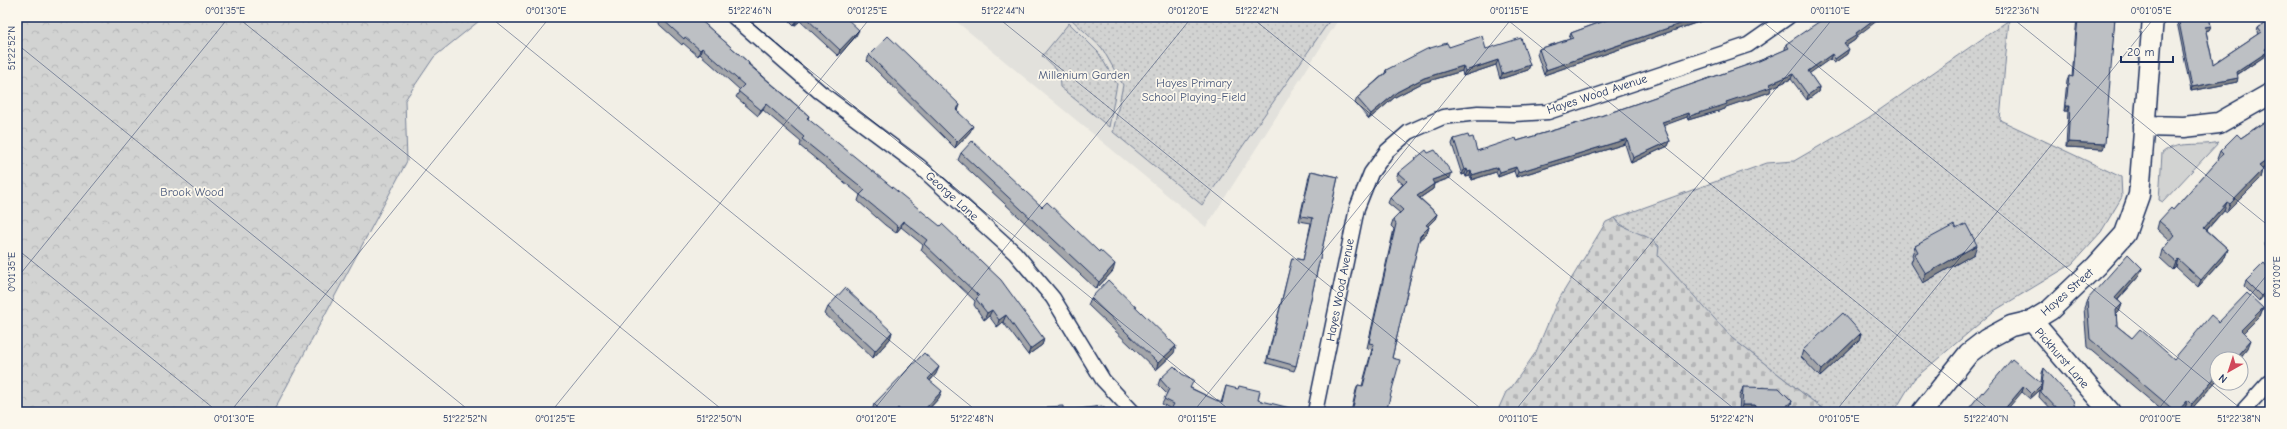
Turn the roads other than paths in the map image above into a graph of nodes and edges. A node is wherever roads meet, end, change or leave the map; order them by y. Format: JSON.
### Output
{"nodes":[{"id":1,"x":734,"y":17,"type":"edge"},
{"id":2,"x":1788,"y":17,"type":"edge"},
{"id":3,"x":2153,"y":17,"type":"edge"},
{"id":4,"x":2270,"y":94,"type":"edge"},
{"id":5,"x":2144,"y":126,"type":"junction"},
{"id":6,"x":2032,"y":321,"type":"junction"},
{"id":7,"x":2270,"y":381,"type":"edge"},
{"id":8,"x":1133,"y":412,"type":"edge"},
{"id":9,"x":1315,"y":412,"type":"edge"},
{"id":10,"x":1922,"y":412,"type":"edge"},
{"id":11,"x":2110,"y":412,"type":"edge"},
{"id":12,"x":2242,"y":412,"type":"edge"}],
"edges":[{"from":1,"to":8,"type":"street","name":"George Lane"},
{"from":2,"to":9,"type":"street","name":"Hayes Wood Avenue"},
{"from":3,"to":5,"type":"main road","name":"Hayes Street"},
{"from":4,"to":5,"type":"main road"},
{"from":5,"to":6,"type":"main road","name":"Hayes Street"},
{"from":6,"to":10,"type":"main road","name":"Hayes Street"},
{"from":6,"to":11,"type":"main road","name":"Pickhurst Lane"},
{"from":7,"to":12,"type":"street"}]}
